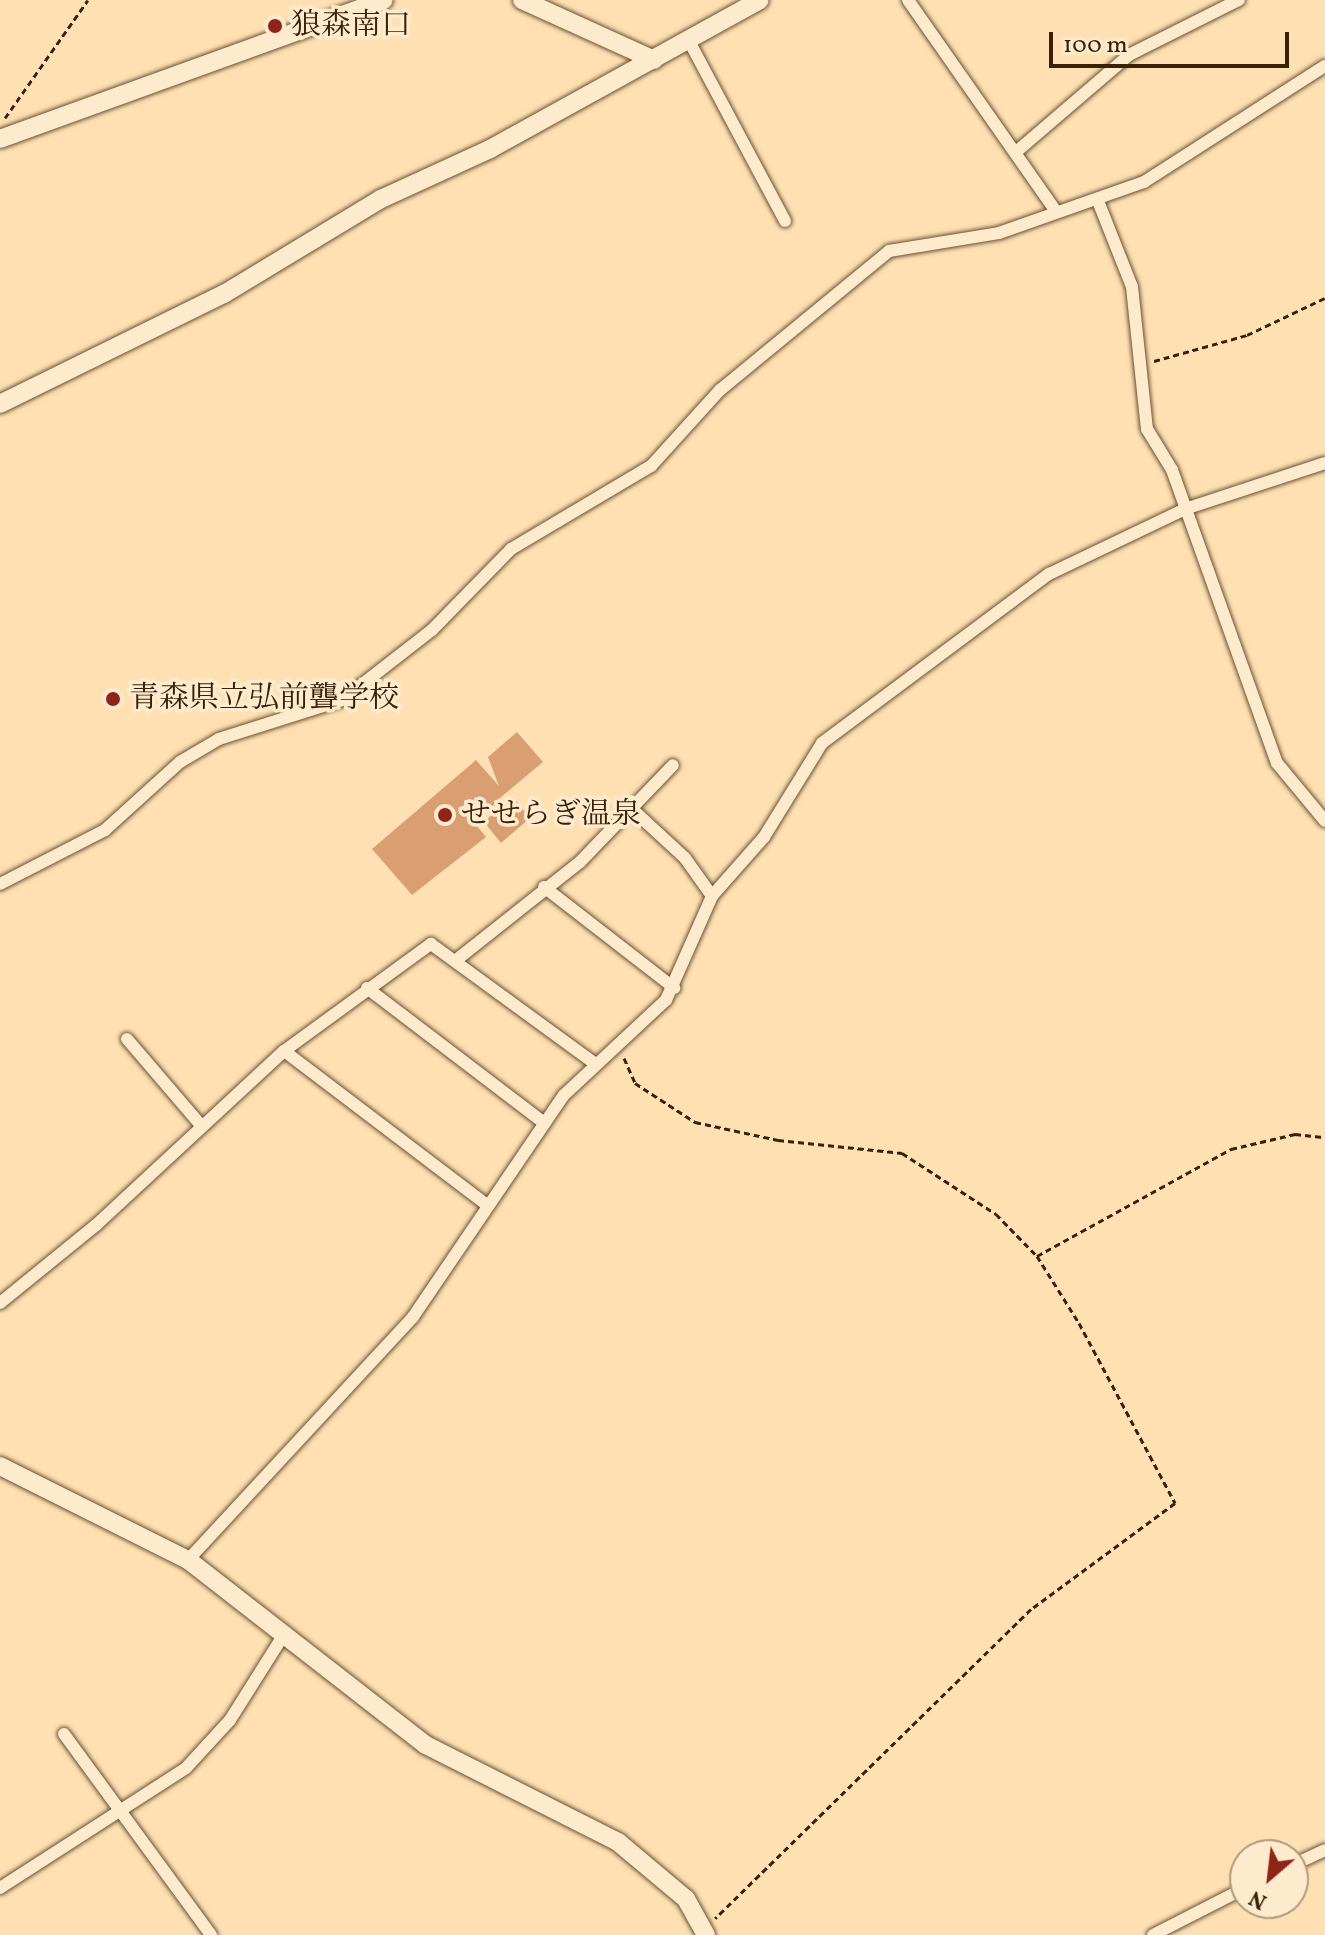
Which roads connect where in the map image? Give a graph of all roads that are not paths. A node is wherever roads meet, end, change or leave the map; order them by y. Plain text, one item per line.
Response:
1 (384, 0) edge
2 (522, 0) edge
3 (760, 0) edge
4 (908, 0) edge
5 (1239, 0) edge
6 (689, 41) junction
7 (654, 60) junction
8 (1325, 66) edge
9 (0, 139) edge
10 (1016, 152) junction
11 (1098, 201) junction
12 (1055, 210) junction
13 (785, 221) dead end
14 (0, 404) edge
15 (1325, 463) edge
16 (1185, 509) junction
17 (673, 765) dead end
18 (633, 810) junction
19 (1325, 821) edge
20 (0, 884) edge
21 (544, 887) junction
22 (712, 896) junction
23 (455, 961) junction
24 (367, 988) junction
25 (674, 988) junction
26 (127, 1039) dead end
27 (284, 1051) junction
28 (593, 1062) junction
29 (199, 1123) junction
30 (544, 1123) junction
31 (487, 1205) junction
32 (0, 1303) edge
33 (0, 1466) edge
34 (188, 1560) junction
35 (281, 1639) junction
36 (64, 1734) dead end
37 (118, 1816) junction
38 (0, 1888) edge
39 (1229, 1896) edge
40 (708, 1932) edge
41 (211, 1935) edge
42 (1153, 1935) edge

1 - 9 street
2 - 7 street
3 - 6 street
4 - 10 street
5 - 10 street
6 - 7 street
6 - 13 street
7 - 14 street
8 - 11 street
10 - 12 street
11 - 12 street
11 - 16 street
12 - 20 street
15 - 16 street
16 - 19 street
16 - 22 street
17 - 18 street
18 - 21 street
18 - 22 street
21 - 23 street
21 - 25 street
22 - 25 street
23 - 24 street
23 - 28 street
24 - 27 street
24 - 30 street
25 - 28 street
26 - 29 street
27 - 29 street
27 - 31 street
28 - 30 street
29 - 32 street
30 - 31 street
31 - 34 street
33 - 34 street
34 - 35 street
35 - 37 street
35 - 40 street
36 - 37 street
37 - 38 street
37 - 41 street
39 - 42 street

